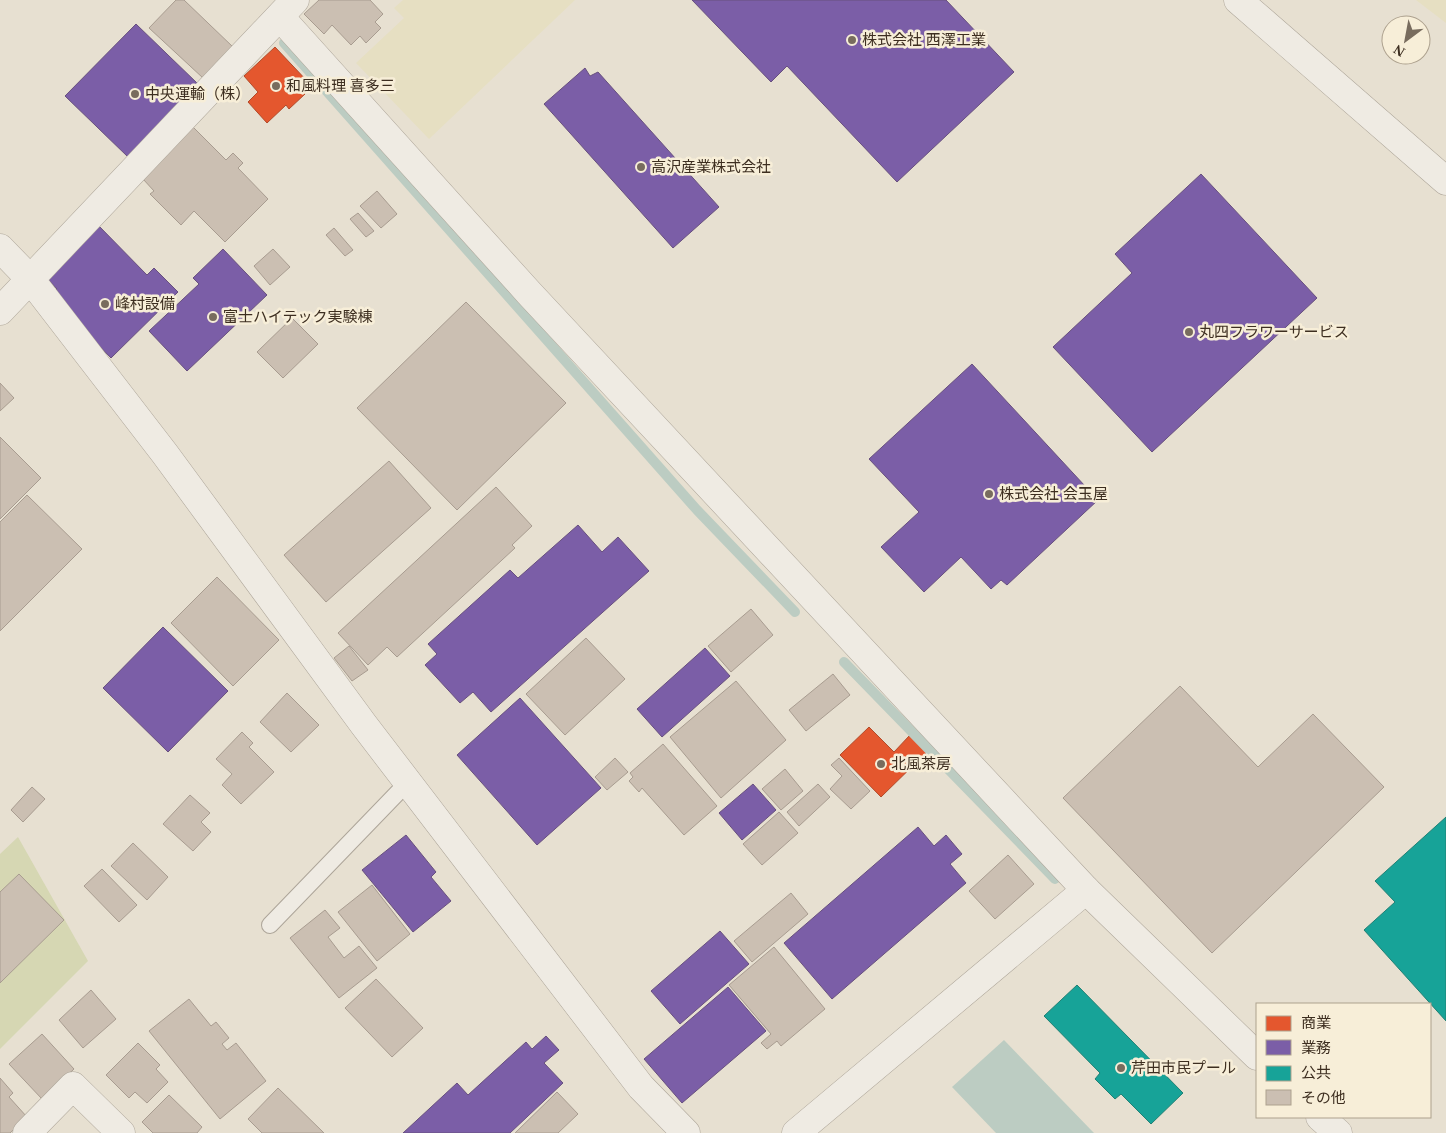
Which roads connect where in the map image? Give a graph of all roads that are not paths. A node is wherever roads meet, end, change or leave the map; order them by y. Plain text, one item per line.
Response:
1 (1238, 0) edge
2 (288, 9) edge
3 (1446, 181) edge
4 (0, 248) edge
5 (31, 280) junction
6 (0, 310) edge
7 (408, 782) junction
8 (1086, 890) junction
9 (270, 925) dead end
10 (1256, 1055) edge
11 (1321, 1118) edge
12 (26, 1133) edge
13 (121, 1133) edge
14 (686, 1133) edge
15 (796, 1133) edge
16 (1338, 1133) edge

1 - 3 street
2 - 5 street
2 - 8 street
4 - 5 street
5 - 6 street
5 - 7 street
7 - 9 lane
7 - 14 street
8 - 10 street
8 - 15 street
11 - 16 street
12 - 13 street

